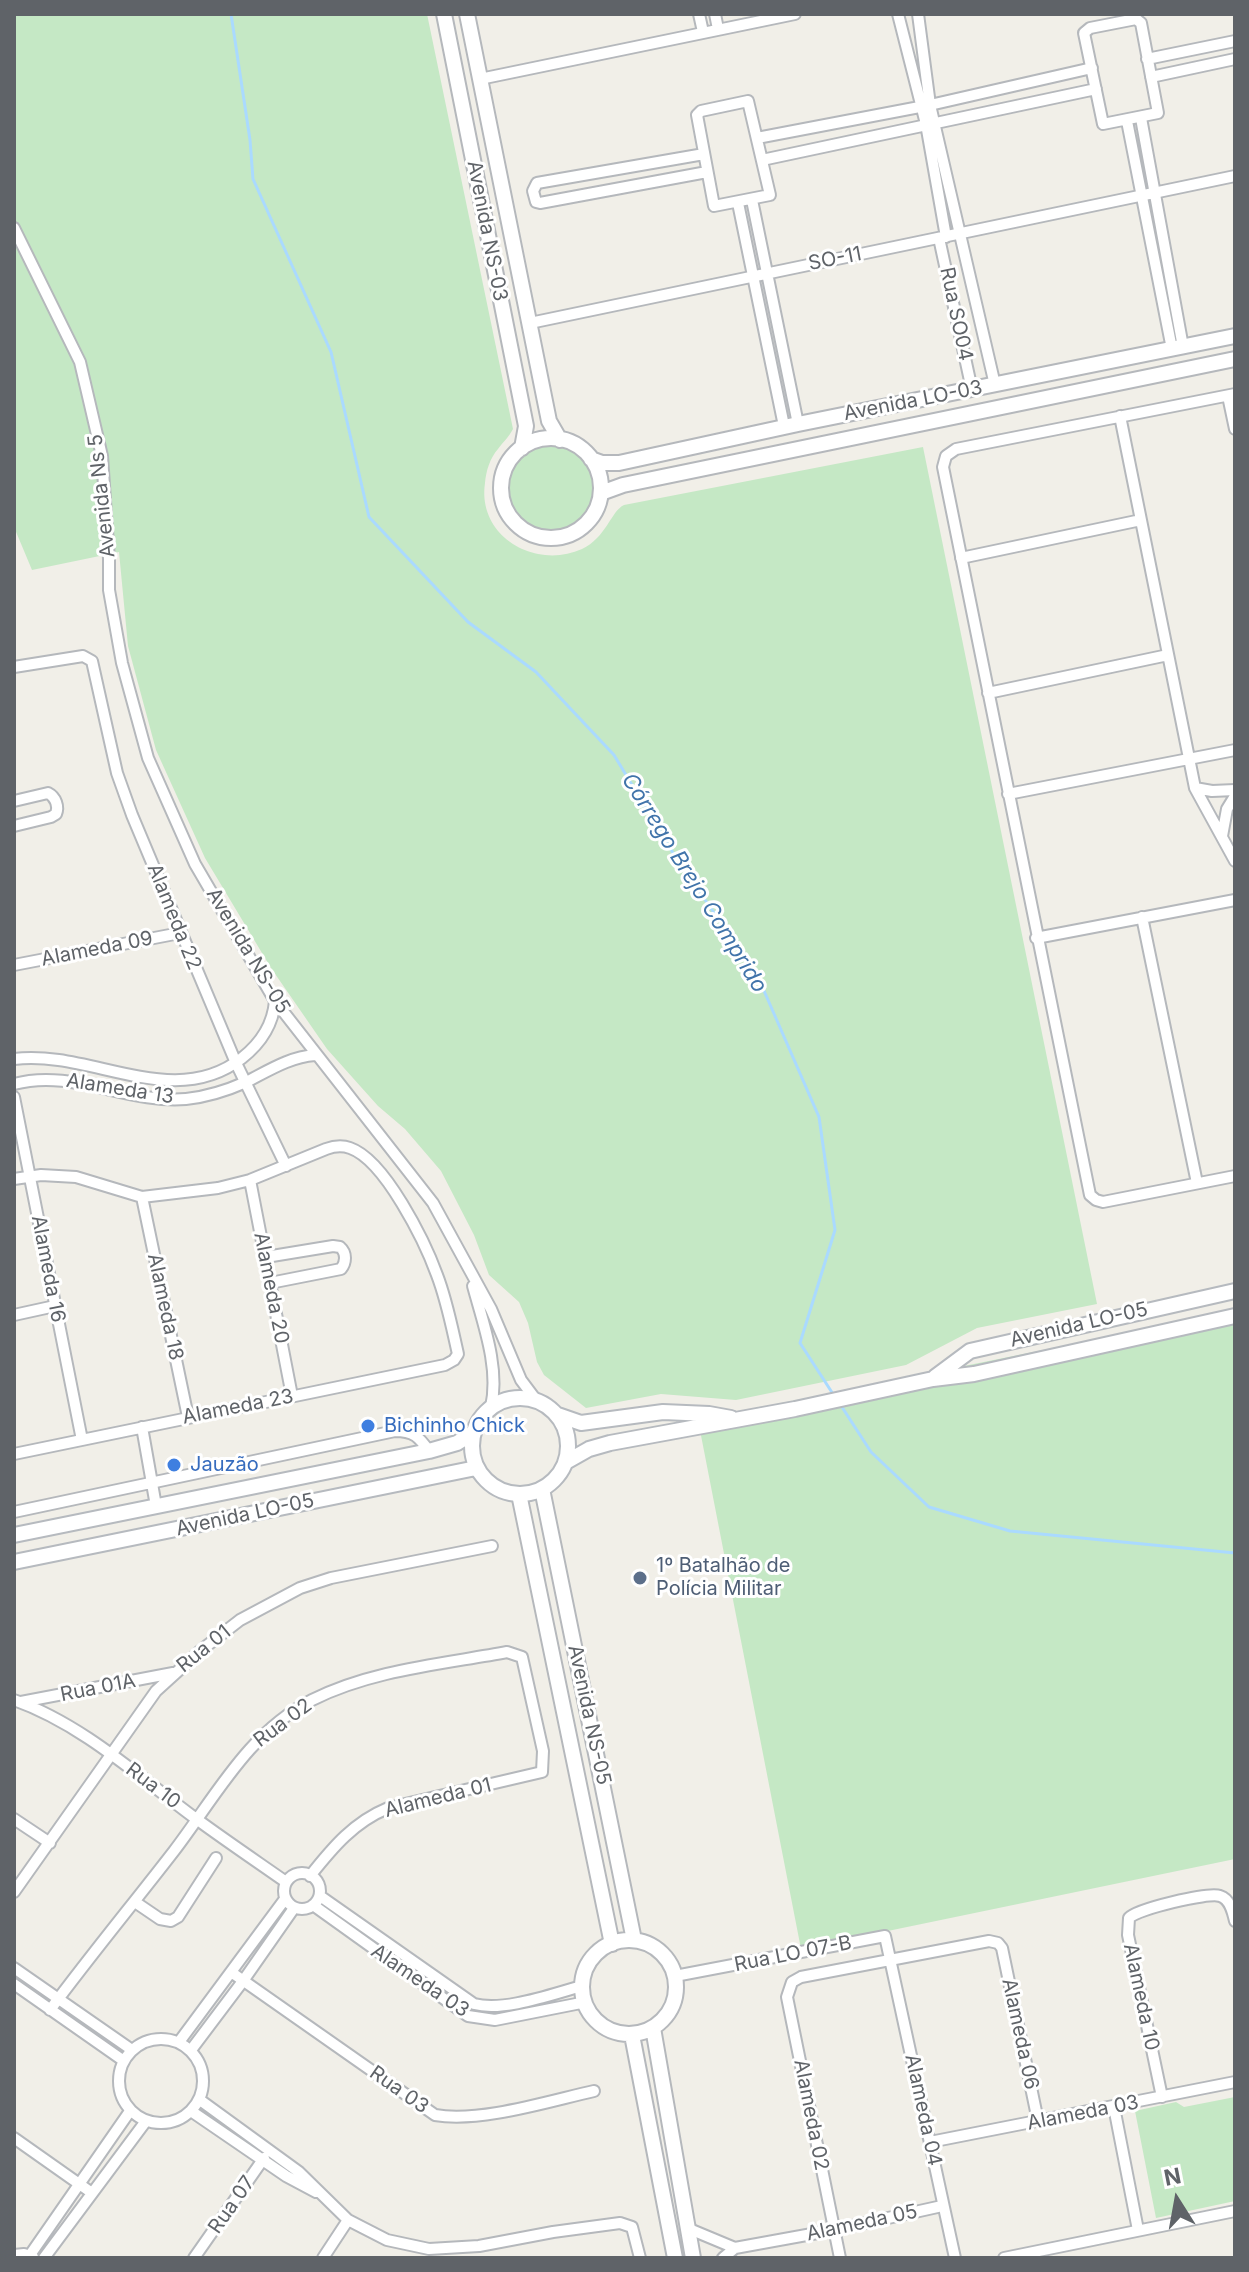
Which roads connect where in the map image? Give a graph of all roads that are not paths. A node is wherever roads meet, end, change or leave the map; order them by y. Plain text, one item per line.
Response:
1 (444, 14) edge
2 (467, 14) edge
3 (699, 14) edge
4 (715, 14) edge
5 (795, 14) edge
6 (898, 14) edge
7 (918, 14) edge
8 (1110, 19) edge
9 (718, 29) junction
10 (703, 32) junction
11 (1235, 41) edge
12 (1147, 59) junction
13 (1235, 59) edge
14 (1092, 68) junction
15 (1151, 77) junction
16 (480, 79) junction
17 (1096, 89) junction
18 (926, 106) junction
19 (1141, 118) junction
20 (1127, 121) junction
21 (930, 123) junction
22 (757, 138) junction
23 (704, 154) junction
24 (762, 160) junction
25 (707, 172) junction
26 (1235, 176) edge
27 (1153, 193) junction
28 (1141, 195) junction
29 (752, 200) junction
30 (738, 203) junction
31 (14, 228) edge
32 (959, 235) junction
33 (943, 238) junction
34 (767, 272) junction
35 (752, 275) junction
36 (530, 323) junction
37 (1235, 336) edge
38 (1178, 348) junction
39 (1235, 359) edge
40 (995, 385) junction
41 (972, 390) junction
42 (1232, 395) edge
43 (1120, 416) junction
44 (791, 425) junction
45 (1235, 429) edge
46 (560, 440) junction
47 (522, 448) junction
48 (591, 459) junction
49 (601, 493) junction
50 (1141, 520) junction
51 (961, 558) junction
52 (109, 590) joint
53 (1168, 655) junction
54 (14, 667) edge
55 (988, 693) junction
56 (1235, 750) edge
57 (1190, 760) junction
58 (1195, 788) junction
59 (1235, 793) edge
60 (1008, 794) junction
61 (14, 801) edge
62 (14, 826) edge
63 (1228, 844) edge
64 (1235, 861) edge
65 (1235, 900) edge
66 (1142, 917) junction
67 (180, 933) junction
68 (1036, 938) junction
69 (14, 965) edge
70 (275, 1001) junction
71 (315, 1055) junction
72 (14, 1059) edge
73 (236, 1063) junction
74 (245, 1083) junction
75 (14, 1084) edge
76 (14, 1097) edge
77 (286, 1166) junction
78 (30, 1176) junction
79 (1235, 1176) edge
80 (14, 1179) edge
81 (250, 1180) junction
82 (1197, 1183) junction
83 (142, 1197) junction
84 (266, 1257) junction
85 (469, 1272) junction
86 (270, 1283) junction
87 (1235, 1291) edge
88 (55, 1306) junction
89 (14, 1315) edge
90 (1235, 1316) edge
91 (933, 1379) junction
92 (292, 1396) junction
93 (536, 1400) junction
94 (491, 1407) junction
95 (558, 1415) junction
96 (188, 1417) junction
97 (733, 1419) junction
98 (142, 1427) junction
99 (473, 1433) junction
100 (82, 1440) junction
101 (429, 1451) junction
102 (14, 1454) edge
103 (566, 1462) junction
104 (476, 1468) junction
105 (152, 1482) junction
106 (542, 1489) junction
107 (519, 1494) junction
108 (156, 1506) junction
109 (14, 1512) edge
110 (14, 1535) edge
111 (492, 1546) dead end
112 (14, 1562) edge
113 (174, 1673) junction
114 (18, 1701) edge
115 (112, 1755) junction
116 (542, 1772) joint
117 (14, 1819) edge
118 (197, 1820) junction
119 (50, 1843) junction
120 (216, 1858) dead end
121 (310, 1876) junction
122 (286, 1882) junction
123 (14, 1892) edge
124 (320, 1896) junction
125 (285, 1899) junction
126 (135, 1902) junction
127 (313, 1905) junction
128 (294, 1908) junction
129 (1234, 1917) edge
130 (634, 1940) junction
131 (612, 1944) junction
132 (891, 1962) junction
133 (14, 1968) edge
134 (231, 1972) junction
135 (675, 1976) junction
136 (243, 1981) junction
137 (14, 1984) edge
138 (582, 1986) junction
139 (58, 1999) junction
140 (586, 2002) junction
141 (50, 2010) junction
142 (653, 2028) junction
143 (632, 2035) junction
144 (179, 2042) junction
145 (132, 2050) junction
146 (191, 2050) junction
147 (124, 2061) junction
148 (1235, 2082) edge
149 (594, 2091) dead end
150 (1162, 2097) junction
151 (200, 2100) junction
152 (1114, 2107) junction
153 (130, 2111) junction
154 (191, 2111) junction
155 (146, 2121) junction
156 (1038, 2121) junction
157 (14, 2138) edge
158 (930, 2142) junction
159 (266, 2156) junction
160 (78, 2184) junction
161 (92, 2193) junction
162 (942, 2206) junction
163 (1235, 2211) edge
164 (348, 2220) junction
165 (687, 2228) junction
166 (834, 2230) junction
167 (1138, 2230) junction
168 (735, 2248) junction
169 (14, 2255) edge
170 (32, 2257) edge
171 (44, 2258) edge
172 (194, 2258) edge
173 (323, 2258) edge
174 (640, 2258) edge
175 (675, 2258) edge
176 (693, 2258) edge
177 (723, 2258) edge
178 (840, 2258) edge
179 (955, 2258) edge
180 (1004, 2258) edge

1 - 47 street, Avenida NS-03
2 - 16 street, Avenida NS-03
3 - 10 street
4 - 9 street
5 - 9 street
6 - 18 street
7 - 18 street
8 - 12 street
8 - 14 street
9 - 10 street
10 - 16 street
11 - 12 street
12 - 15 street
13 - 15 street
14 - 17 street
14 - 18 street
15 - 19 street
16 - 36 street, Avenida NS-03
17 - 20 street
17 - 21 street
18 - 21 street
18 - 22 street
19 - 20 street
19 - 27 street
20 - 28 street
21 - 24 street
21 - 32 street
21 - 33 street, Rua SO04
22 - 23 street
22 - 24 street
23 - 25 street
23 - 25 street
24 - 29 street
25 - 30 street
26 - 27 street, SO-11
27 - 28 street, SO-11
27 - 38 street
28 - 32 street, SO-11
28 - 38 street
29 - 30 street
29 - 34 street
30 - 35 street
31 - 52 street, Avenida Ns 5
32 - 33 street, SO-11
32 - 40 street
33 - 34 street, SO-11
33 - 41 street, Rua SO04
34 - 35 street, SO-11
34 - 44 street
35 - 36 street, SO-11
35 - 44 street
36 - 46 street, Avenida NS-03
37 - 38 street, Avenida LO-03
38 - 40 street, Avenida LO-03
39 - 49 street, Avenida LO-03
40 - 41 street, Avenida LO-03
41 - 44 street, Avenida LO-03
42 - 43 street
42 - 45 street
43 - 50 street
43 - 51 street
44 - 48 street, Avenida LO-03
46 - 47 street
46 - 48 street
47 - 49 street, Avenida NS-03
48 - 49 street
50 - 51 street
50 - 53 street
51 - 55 street
52 - 70 street, Avenida NS-05
53 - 55 street
53 - 57 street
54 - 67 street, Alameda 22
55 - 60 street
56 - 57 street
57 - 58 street
57 - 60 street
58 - 59 street
58 - 63 street
59 - 63 street
60 - 68 street
61 - 62 street
63 - 64 street
65 - 66 street
66 - 68 street
66 - 82 street
67 - 69 street, Alameda 09
67 - 73 street, Alameda 22
68 - 82 street
70 - 71 street, Avenida NS-05
70 - 73 street, Alameda 13
71 - 74 street, Alameda 13
71 - 85 street, Avenida NS-05
72 - 73 street, Alameda 13
73 - 74 street, Alameda 22
74 - 75 street, Alameda 13
74 - 77 street, Alameda 22
76 - 78 street, Alameda 16
77 - 81 street
77 - 92 street, Alameda 23
78 - 80 street
78 - 83 street
78 - 88 street, Alameda 16
79 - 82 street
81 - 83 street
81 - 84 street, Alameda 20
83 - 96 street, Alameda 18
84 - 86 street, Alameda 20
84 - 86 street
85 - 93 street, Avenida NS-05
85 - 94 street, Avenida NS-05
86 - 92 street, Alameda 20
87 - 91 street, Avenida LO-05
88 - 89 street
88 - 100 street, Alameda 16
90 - 91 street, Avenida LO-05
91 - 97 street, Avenida LO-05
92 - 96 street, Alameda 23
93 - 94 street
93 - 95 street
94 - 99 street
95 - 97 street, Avenida LO-05
95 - 103 street
96 - 98 street, Alameda 23
97 - 103 street, Avenida LO-05
98 - 100 street, Alameda 23
98 - 105 street
99 - 101 street, Avenida LO-05
99 - 104 street
100 - 102 street, Alameda 23
101 - 105 street
101 - 108 street, Avenida LO-05
103 - 106 street
104 - 107 street
104 - 112 street, Avenida LO-05
105 - 108 street
105 - 109 street
106 - 107 street
106 - 130 street, Avenida NS-05
107 - 131 street, Avenida NS-05
108 - 110 street, Avenida LO-05
111 - 113 street, Rua 01
113 - 114 street, Rua 01A
113 - 115 street, Rua 01
114 - 115 street, Rua 10
115 - 118 street, Rua 10
115 - 119 street, Rua 01
116 - 118 street, Rua 02
116 - 121 street, Alameda 01
117 - 119 street
118 - 122 street, Rua 10
118 - 126 street, Rua 02
119 - 123 street, Rua 01
120 - 126 street
121 - 122 street
121 - 124 street
122 - 125 street
124 - 127 street
124 - 138 street, Alameda 03
125 - 128 street
125 - 134 street
126 - 139 street, Rua 02
127 - 128 street
127 - 140 street, Alameda 03
128 - 136 street
129 - 150 street, Alameda 10
130 - 131 street
130 - 135 street
131 - 138 street
132 - 135 street, Rua LO 07-B
132 - 156 street, Alameda 06
132 - 158 street, Alameda 04
132 - 166 street, Alameda 02
133 - 139 street
134 - 136 street, Rua 03
134 - 144 street
135 - 142 street
136 - 146 street
136 - 149 street, Rua 03
137 - 141 street
138 - 140 street
139 - 141 street, Rua 02
139 - 145 street
140 - 143 street
141 - 147 street
142 - 143 street
142 - 165 street
143 - 175 street
144 - 145 street
144 - 146 street
145 - 147 street
146 - 151 street
147 - 153 street
148 - 150 street, Alameda 03
150 - 152 street, Alameda 03
151 - 154 street
151 - 159 street
152 - 156 street, Alameda 03
152 - 167 street
153 - 155 street
153 - 160 street
154 - 155 street
154 - 159 street
155 - 161 street
156 - 158 street, Alameda 03
157 - 160 street
158 - 162 street, Alameda 04
159 - 164 street
159 - 172 street, Rua 07
160 - 161 street
160 - 170 street
161 - 171 street
162 - 166 street, Alameda 05
162 - 179 street, Alameda 04
163 - 167 street
164 - 173 street
164 - 174 street
165 - 168 street
165 - 176 street
166 - 168 street, Alameda 05
166 - 178 street, Alameda 02
167 - 180 street
168 - 177 street, Alameda 05
169 - 170 street

